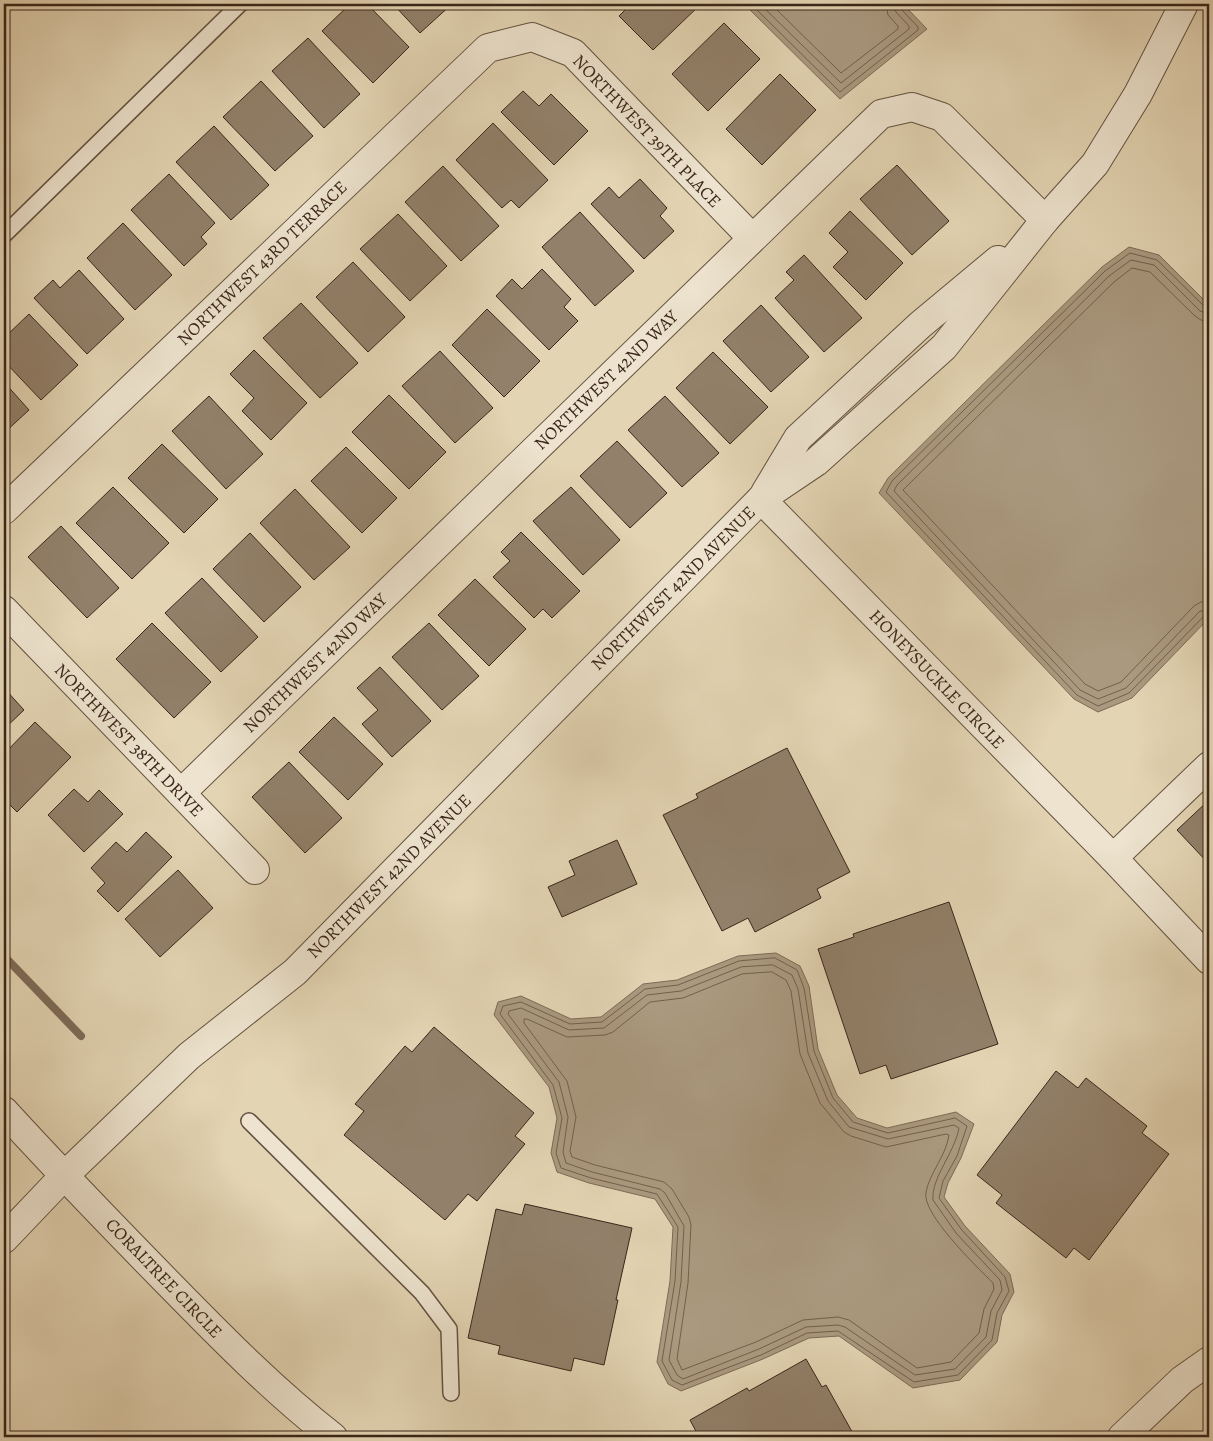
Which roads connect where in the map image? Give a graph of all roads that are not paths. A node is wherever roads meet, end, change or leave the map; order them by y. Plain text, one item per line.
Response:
1 (240, 4) edge
2 (1184, 4) edge
3 (532, 37) joint
4 (1045, 220) junction
5 (4, 235) edge
6 (752, 238) junction
7 (893, 350) junction
8 (915, 373) junction
9 (761, 499) junction
10 (4, 510) edge
11 (4, 610) edge
12 (1209, 766) edge
13 (181, 794) junction
14 (1112, 858) junction
15 (255, 870) dead end
16 (1207, 952) edge
17 (4, 1111) edge
18 (248, 1121) dead end
19 (64, 1176) junction
20 (4, 1239) edge
21 (1209, 1361) edge
22 (451, 1393) dead end
23 (333, 1437) edge
24 (1122, 1437) edge

1 - 5 lane
2 - 4 street, NORTHWEST 42ND AVENUE
3 - 6 street, NORTHWEST 39TH PLACE
3 - 10 street, NORTHWEST 43RD TERRACE
4 - 6 street, NORTHWEST 42ND WAY
4 - 7 street, NORTHWEST 42ND AVENUE
4 - 8 street, NORTHWEST 42ND AVENUE
6 - 13 street, NORTHWEST 42ND WAY
7 - 8 lane
7 - 9 street, NORTHWEST 42ND AVENUE
8 - 9 street, NORTHWEST 42ND AVENUE
9 - 14 street, HONEYSUCKLE CIRCLE
9 - 19 street, NORTHWEST 42ND AVENUE
11 - 13 street, NORTHWEST 38TH DRIVE
12 - 14 street
13 - 15 street, NORTHWEST 38TH DRIVE
14 - 16 street, HONEYSUCKLE CIRCLE
17 - 19 street, CORALTREE CIRCLE
18 - 22 lane
19 - 20 street, NORTHWEST 42ND AVENUE
19 - 23 street, CORALTREE CIRCLE
21 - 24 street

